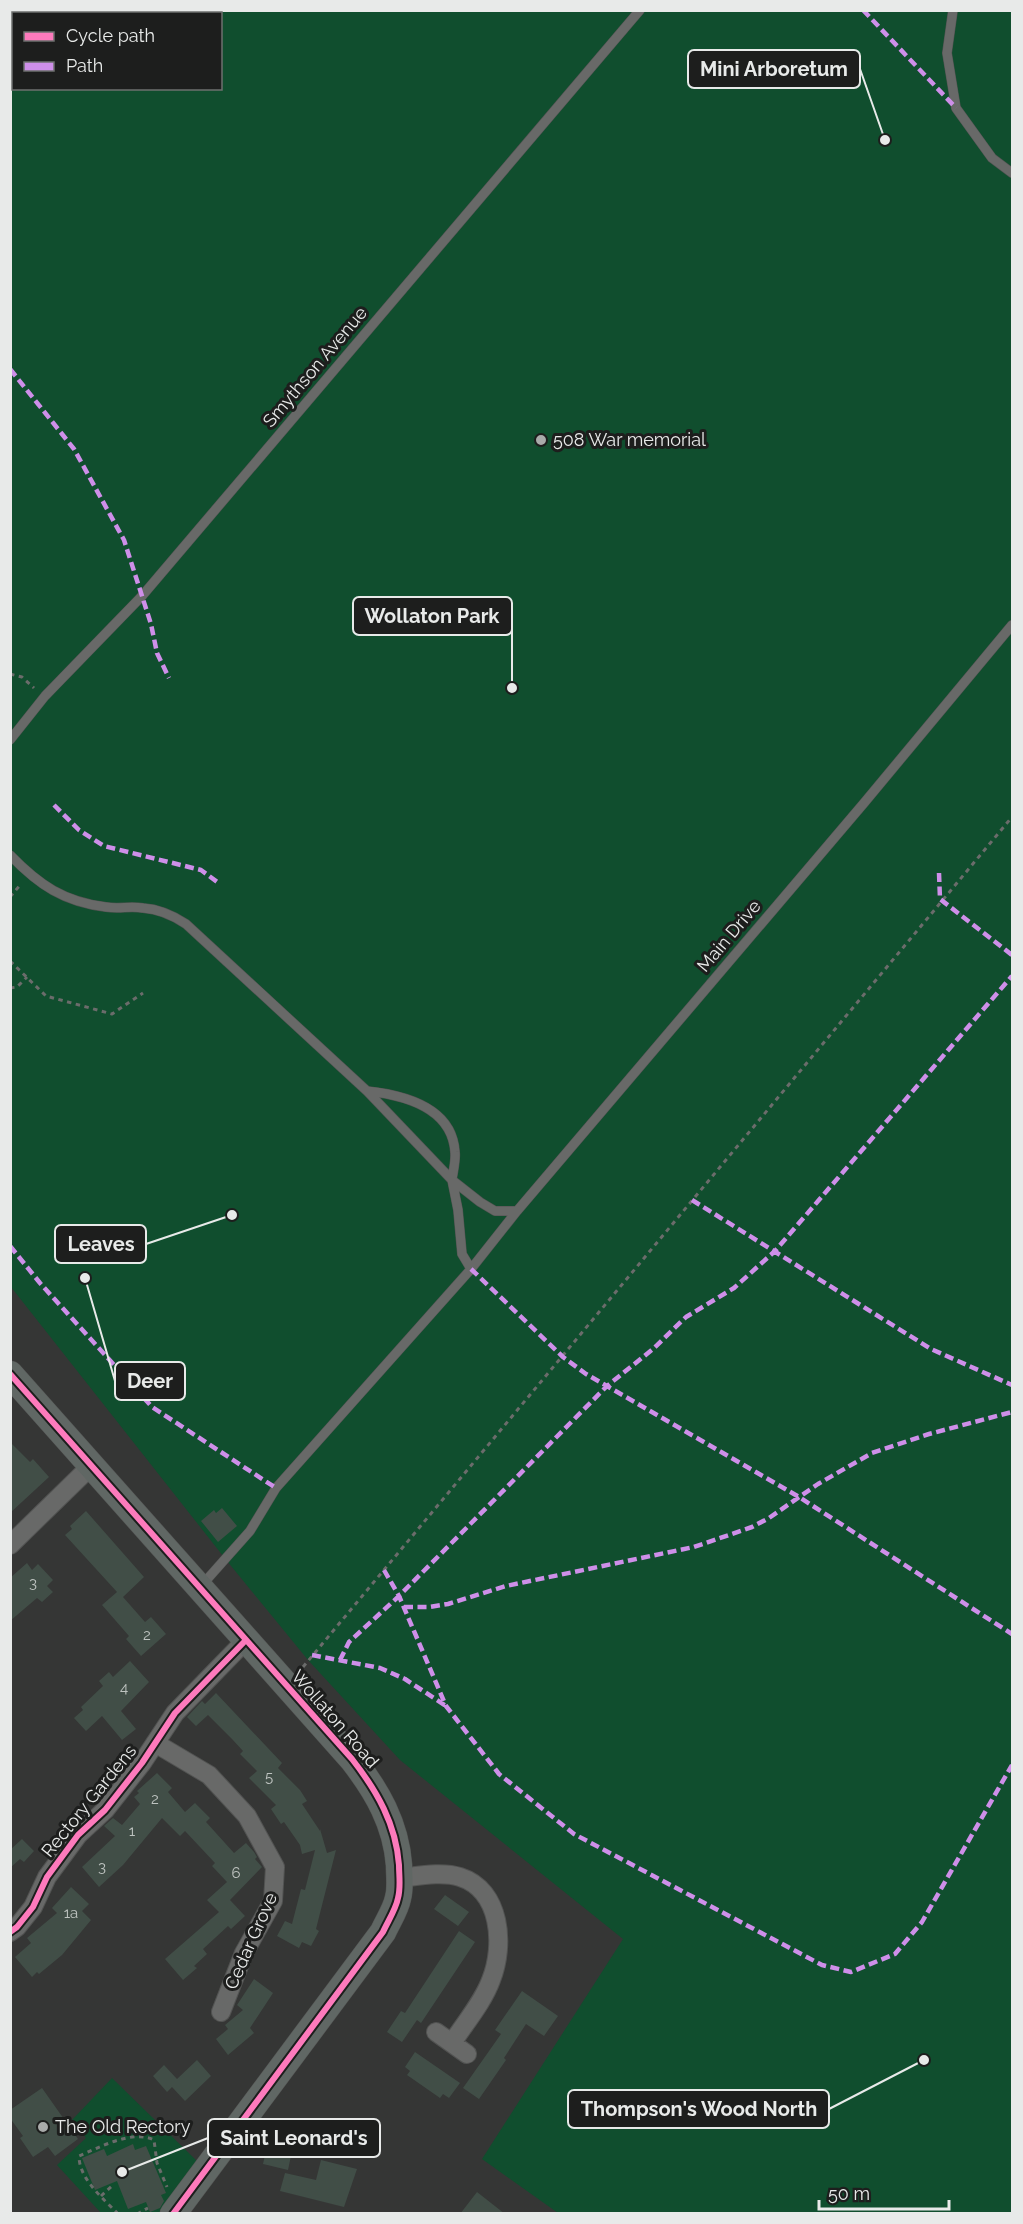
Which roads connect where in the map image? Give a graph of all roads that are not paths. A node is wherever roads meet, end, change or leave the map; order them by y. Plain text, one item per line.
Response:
1 (640, 10) edge
2 (953, 10) edge
3 (1012, 174) edge
4 (1012, 625) edge
5 (10, 740) edge
6 (10, 855) edge
7 (367, 1091) junction
8 (452, 1180) junction
9 (517, 1211) junction
10 (471, 1269) junction
11 (10, 1374) edge
12 (91, 1466) junction
13 (10, 1545) edge
14 (199, 1588) junction
15 (246, 1640) junction
16 (155, 1743) junction
17 (400, 1878) junction
18 (17, 1914) edge
19 (10, 1932) edge
20 (220, 2012) dead end
21 (436, 2032) dead end
22 (452, 2043) junction
23 (467, 2054) dead end
24 (169, 2202) edge

1 - 5 lane, Smythson Avenue
2 - 3 lane
4 - 9 lane, Main Drive
6 - 7 lane
7 - 8 lane
7 - 8 lane
8 - 9 lane
8 - 10 lane
9 - 10 lane, Main Drive
10 - 14 lane, Main Drive
11 - 12 street, Wollaton Road
12 - 13 street
12 - 14 street, Wollaton Road
14 - 15 street, Wollaton Road
15 - 16 street, Rectory Gardens
15 - 17 street, Wollaton Road
16 - 18 street, Rectory Gardens
16 - 20 street, Cedar Grove
17 - 22 street
17 - 24 street, Wollaton Road
18 - 19 street, Rectory Gardens
21 - 22 street
22 - 23 street

